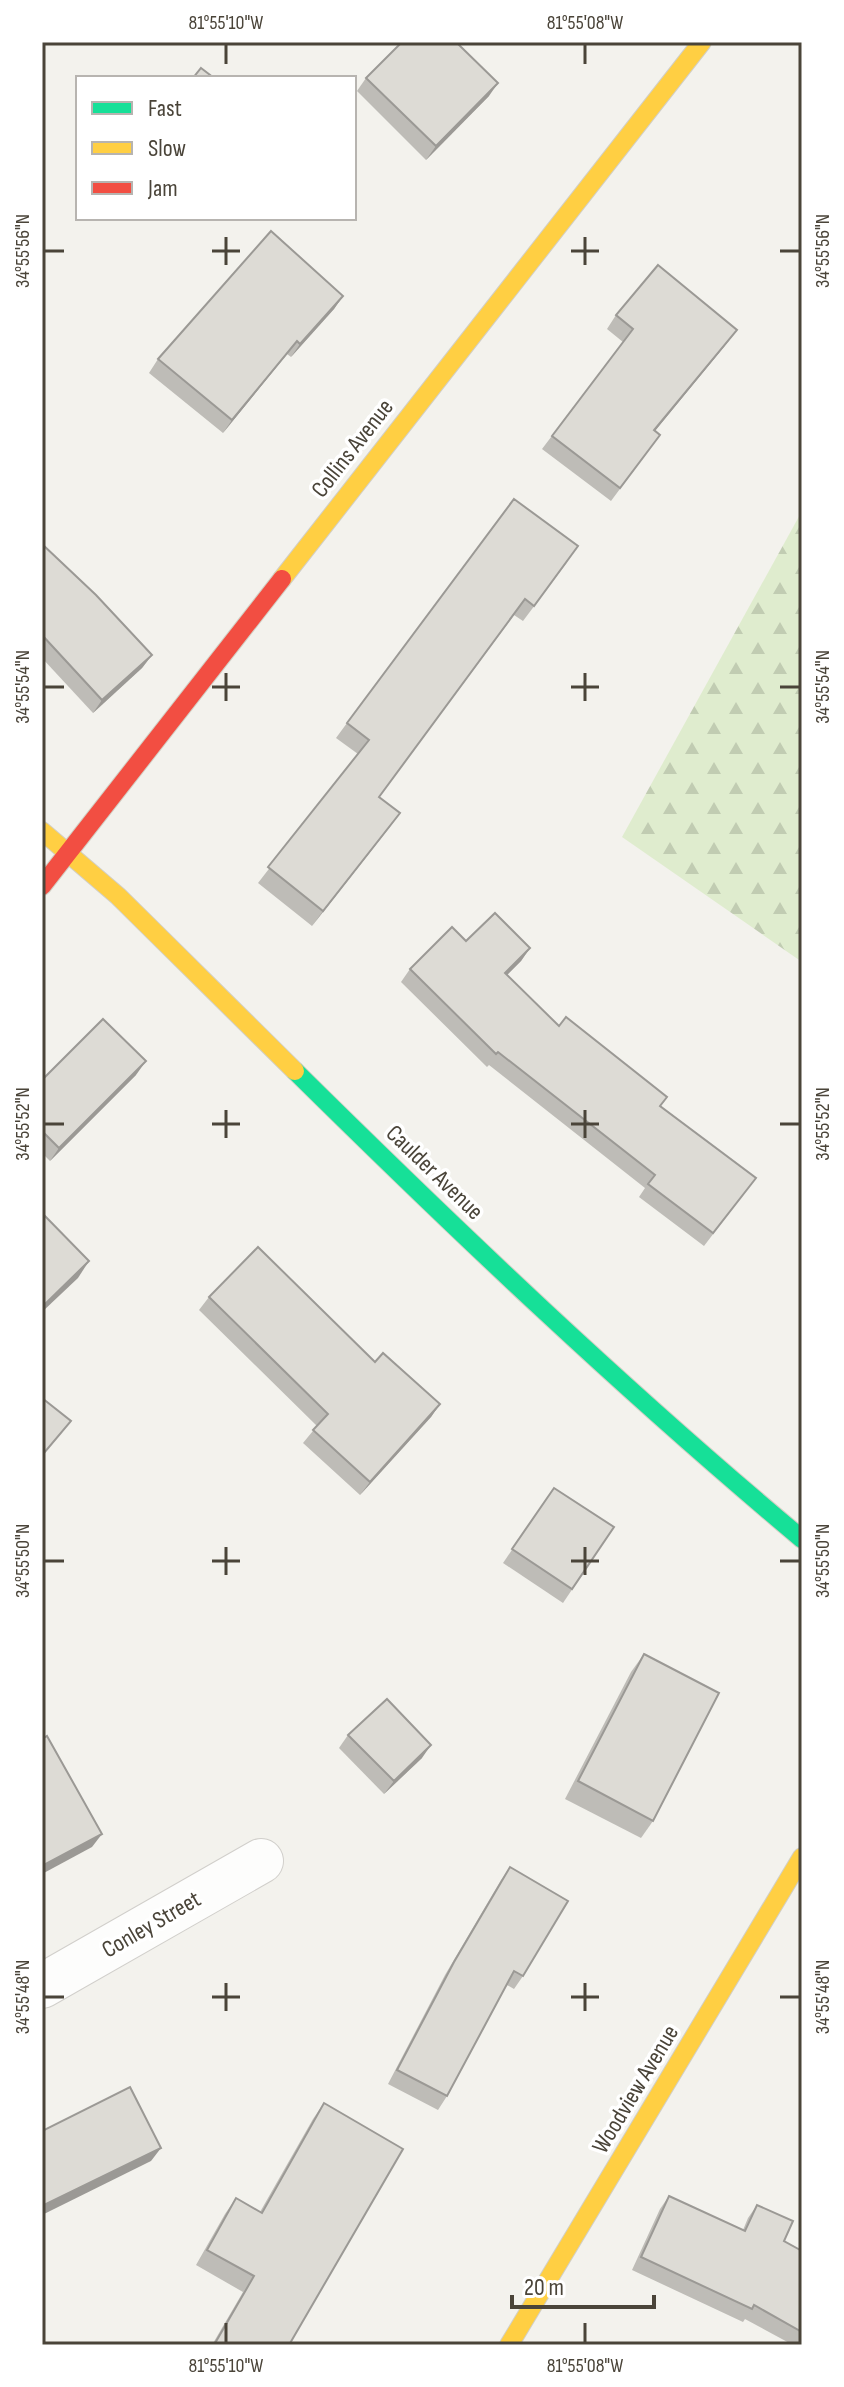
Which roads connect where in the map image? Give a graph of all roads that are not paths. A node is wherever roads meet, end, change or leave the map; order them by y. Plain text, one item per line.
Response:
1 (702, 42) edge
2 (42, 831) edge
3 (68, 853) junction
4 (42, 886) edge
5 (802, 1539) edge
6 (802, 1857) edge
7 (261, 1861) dead end
8 (42, 1986) edge
9 (517, 2342) edge

1 - 3 street, Collins Avenue
2 - 3 street, Caulder Avenue
3 - 4 street, Collins Avenue
3 - 5 street, Caulder Avenue
6 - 9 street, Woodview Avenue
7 - 8 street, Conley Street

